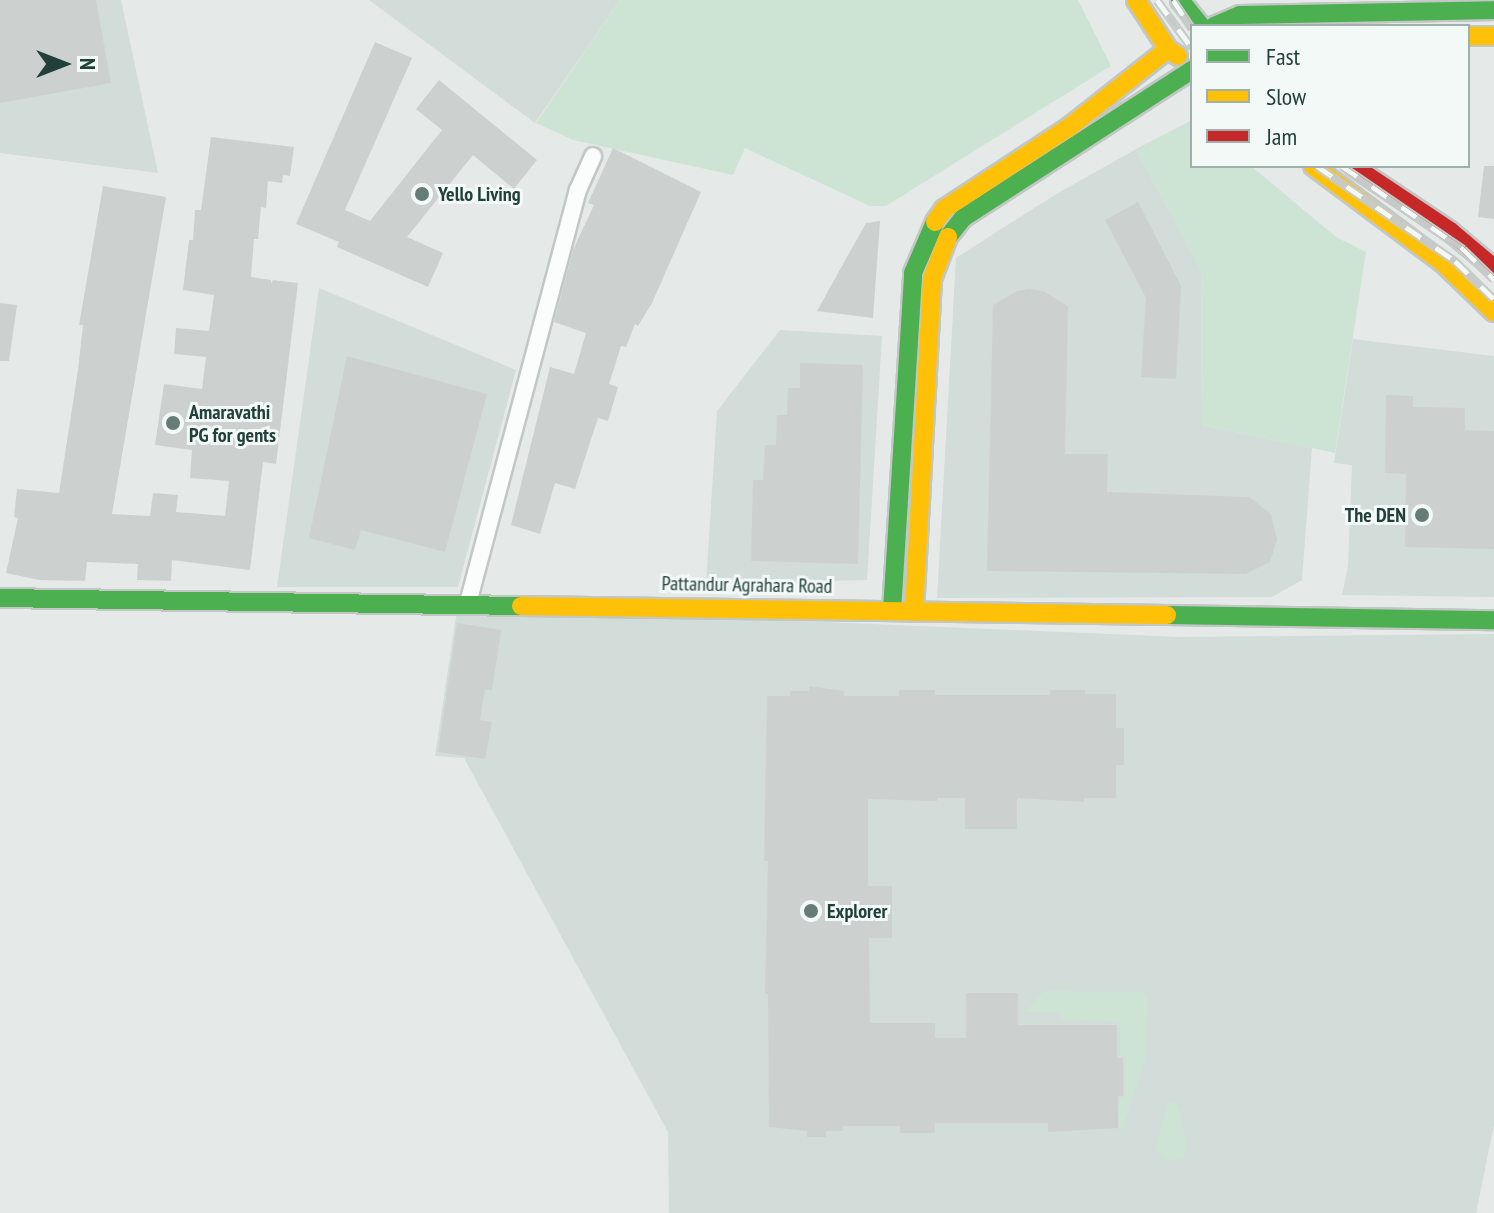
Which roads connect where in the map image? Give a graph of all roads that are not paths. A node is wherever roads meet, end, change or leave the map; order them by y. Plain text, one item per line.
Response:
1 (1136, 0) edge
2 (1180, 0) edge
3 (1494, 10) edge
4 (1199, 24) edge
5 (1219, 24) edge
6 (1470, 36) edge
7 (1494, 36) edge
8 (1168, 49) junction
9 (1190, 66) edge
10 (1190, 69) edge
11 (593, 156) dead end
12 (1316, 168) edge
13 (1356, 168) edge
14 (1494, 268) edge
15 (1494, 312) edge
16 (0, 598) edge
17 (468, 603) junction
18 (892, 611) junction
19 (914, 612) junction
20 (1494, 620) edge

1 - 8 street
2 - 4 street
3 - 5 street
6 - 7 street
8 - 9 street
8 - 18 street
10 - 19 street
11 - 17 street
12 - 15 street
13 - 14 street
16 - 17 street, Pattandur Agrahara Road
17 - 18 street, Pattandur Agrahara Road
18 - 19 street, Pattandur Agrahara Road
19 - 20 street, Pattandur Agrahara Road

